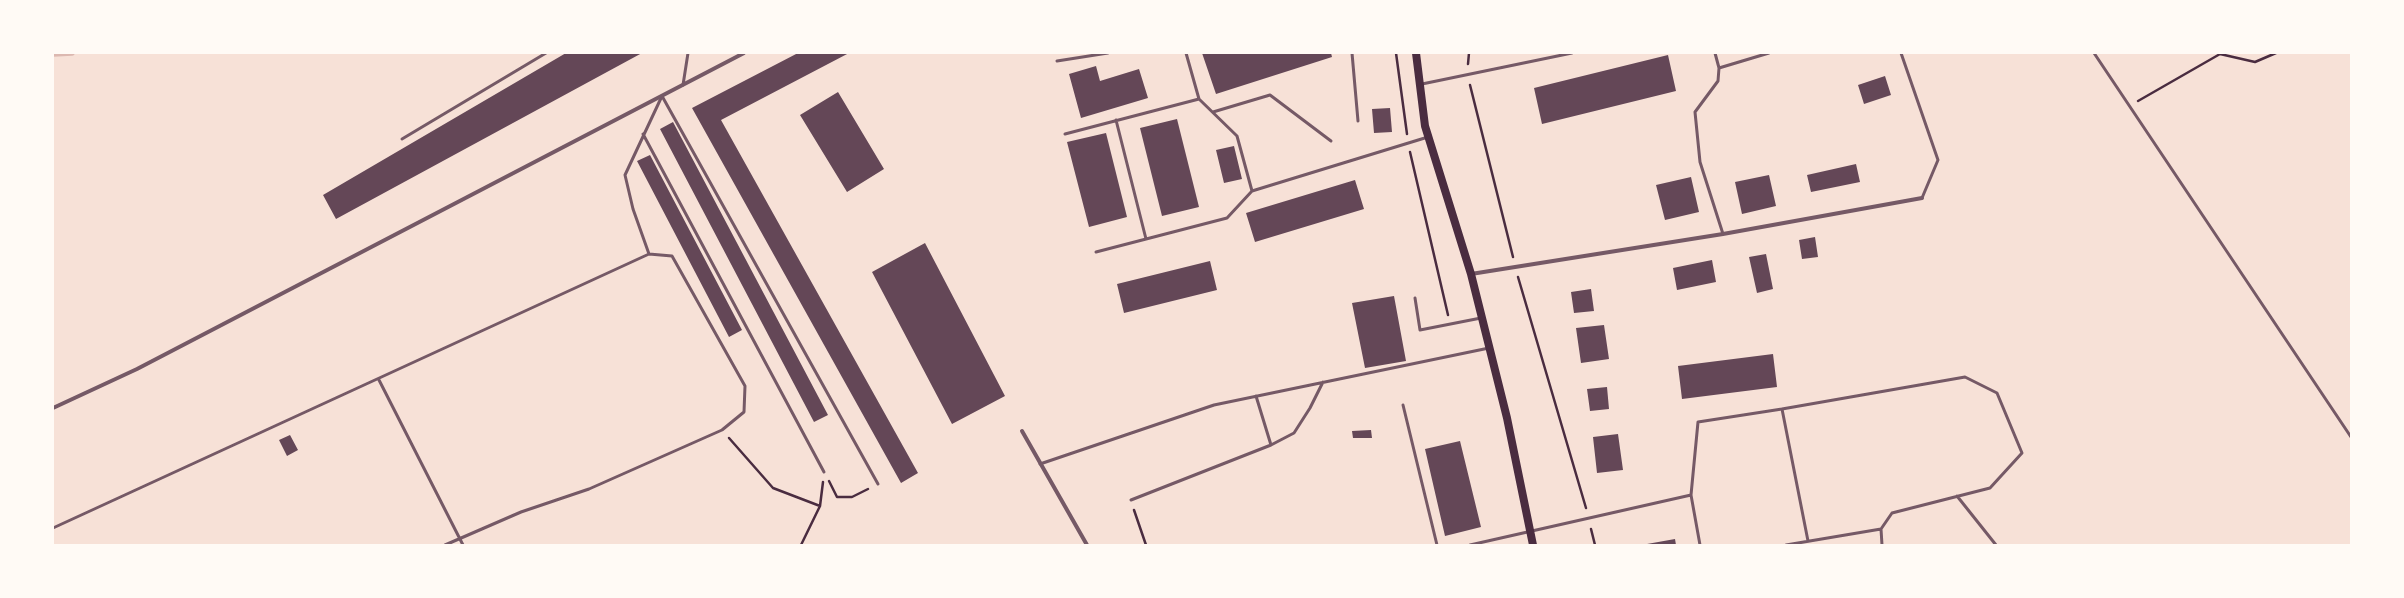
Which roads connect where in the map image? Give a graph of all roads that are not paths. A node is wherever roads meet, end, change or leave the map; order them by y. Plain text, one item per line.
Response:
1 (546, 53) edge
2 (688, 53) edge
3 (744, 53) edge
4 (1108, 53) edge
5 (1186, 53) edge
6 (1352, 53) edge
7 (1416, 53) edge
8 (1572, 53) edge
9 (1715, 53) edge
10 (1769, 53) edge
11 (1901, 53) edge
12 (2094, 53) edge
13 (1057, 61) dead end
14 (1719, 68) junction
15 (683, 85) junction
16 (1420, 85) junction
17 (662, 96) junction
18 (1199, 99) junction
19 (1213, 112) junction
20 (1116, 120) junction
21 (1358, 121) dead end
22 (643, 134) junction
23 (1065, 134) dead end
24 (1428, 137) junction
25 (402, 139) dead end
26 (1331, 141) dead end
27 (1252, 191) junction
28 (1922, 198) joint
29 (1724, 234) junction
30 (1146, 239) junction
31 (1096, 252) dead end
32 (649, 254) junction
33 (1471, 274) junction
34 (1415, 298) dead end
35 (1482, 318) junction
36 (1490, 348) junction
37 (379, 380) junction
38 (1323, 382) junction
39 (1256, 396) junction
40 (1403, 406) dead end
41 (53, 408) edge
42 (1782, 409) junction
43 (1022, 431) dead end
44 (2351, 437) edge
45 (1272, 445) junction
46 (1040, 464) junction
47 (824, 472) road end
48 (878, 484) road end
49 (1691, 495) junction
50 (1957, 496) junction
51 (1131, 500) road end
52 (53, 528) edge
53 (1880, 529) junction
54 (1532, 530) junction
55 (459, 538) junction
56 (1493, 540) junction
57 (1808, 542) junction
58 (445, 545) edge
59 (463, 545) edge
60 (1087, 545) edge
61 (1437, 545) edge
62 (1470, 545) edge
63 (1494, 545) edge
64 (1533, 545) edge
65 (1700, 545) edge
66 (1786, 545) edge
67 (1882, 545) edge
68 (1996, 545) edge

1 - 25 lane
2 - 15 lane
3 - 15 street
4 - 13 lane
5 - 18 lane
6 - 21 lane
7 - 16 main road
8 - 16 lane
9 - 14 lane
10 - 14 lane
11 - 28 lane
12 - 44 lane
14 - 29 lane
15 - 17 street
16 - 24 main road
17 - 22 lane
17 - 41 street
17 - 48 lane
18 - 19 lane
18 - 20 lane
19 - 26 lane
19 - 27 lane
20 - 23 lane
20 - 30 lane
22 - 32 lane
22 - 47 lane
24 - 27 lane
24 - 33 main road
27 - 30 lane
28 - 29 street
29 - 33 street
30 - 31 lane
32 - 37 lane
32 - 55 lane
33 - 35 main road
34 - 35 lane
35 - 36 main road
36 - 38 lane
36 - 54 main road
37 - 52 lane
37 - 55 lane
38 - 39 lane
38 - 45 lane
39 - 45 lane
39 - 46 lane
40 - 61 lane
42 - 49 lane
42 - 50 lane
42 - 57 lane
43 - 46 street
45 - 51 lane
46 - 60 street
49 - 54 lane
49 - 65 lane
50 - 53 lane
50 - 68 lane
53 - 57 lane
53 - 67 lane
54 - 56 lane
54 - 64 main road
55 - 58 lane
55 - 59 lane
56 - 62 lane
56 - 63 lane
57 - 66 lane

